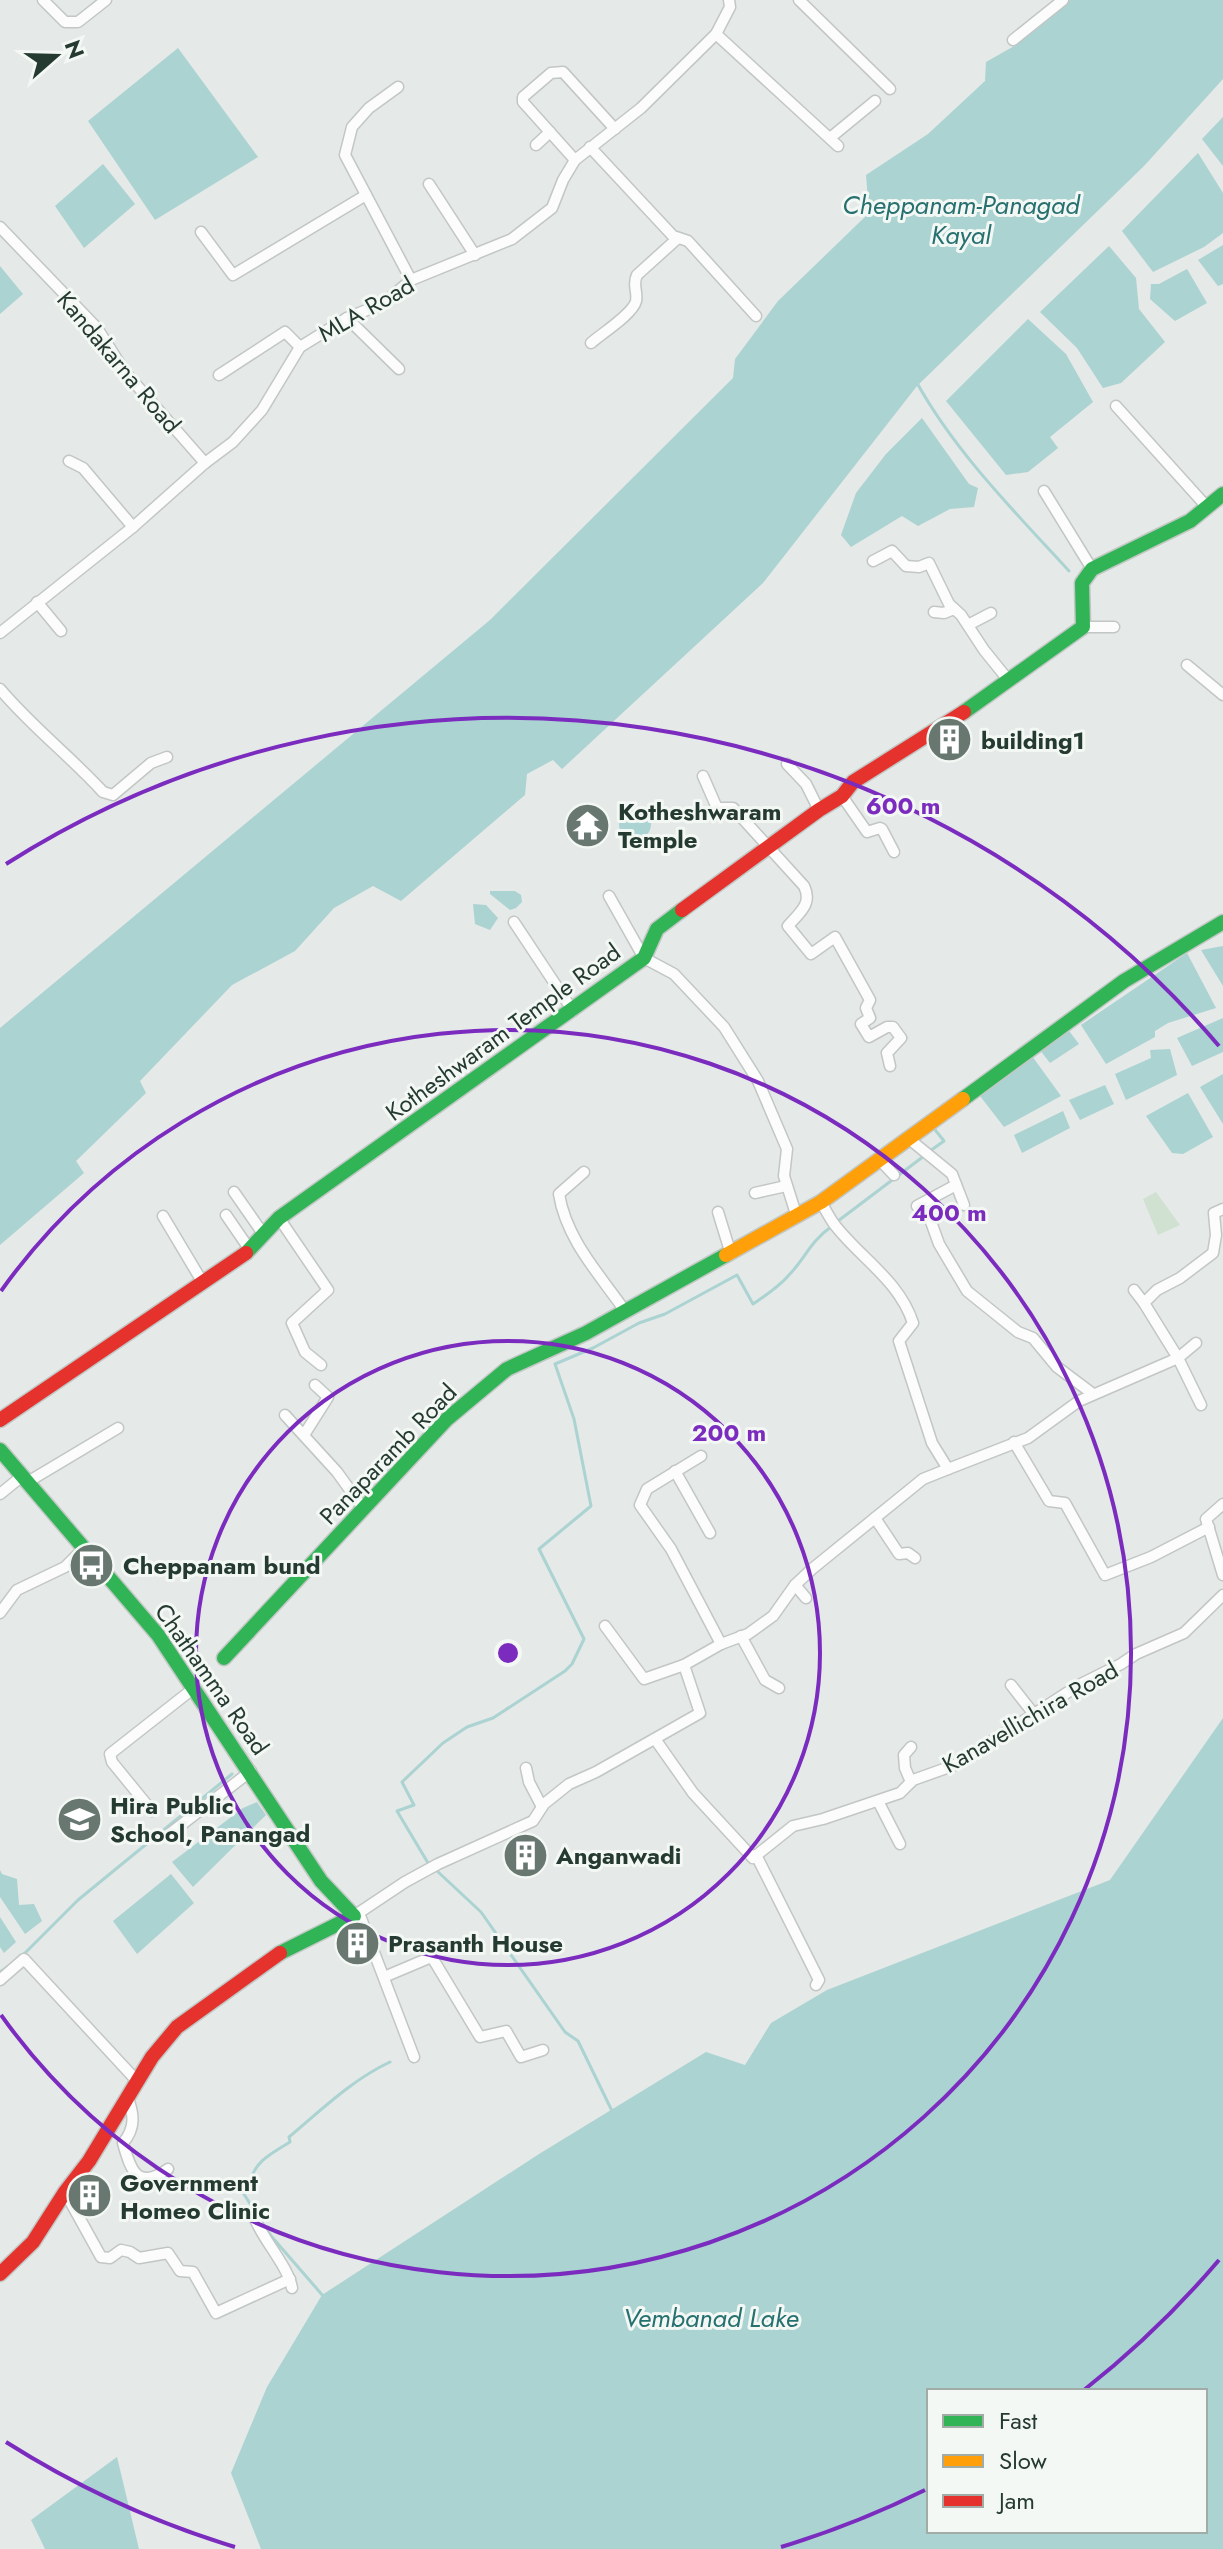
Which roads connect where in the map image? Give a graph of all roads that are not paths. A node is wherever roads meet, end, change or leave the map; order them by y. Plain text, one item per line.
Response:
1 (43, 0) edge
2 (106, 0) edge
3 (729, 0) edge
4 (799, 0) edge
5 (1063, 0) edge
6 (716, 34) junction
7 (1013, 40) dead end
8 (398, 87) dead end
9 (890, 89) dead end
10 (875, 101) dead end
11 (615, 129) junction
12 (550, 132) junction
13 (536, 145) dead end
14 (590, 147) junction
15 (575, 160) junction
16 (429, 184) dead end
17 (366, 195) junction
18 (0, 227) edge
19 (201, 232) dead end
20 (678, 238) junction
21 (475, 255) junction
22 (411, 280) junction
23 (756, 316) dead end
24 (347, 318) junction
25 (591, 343) dead end
26 (300, 347) junction
27 (399, 369) dead end
28 (219, 375) dead end
29 (1116, 406) dead end
30 (69, 461) dead end
31 (205, 463) junction
32 (1044, 491) dead end
33 (1217, 501) edge
34 (133, 527) junction
35 (873, 561) dead end
36 (1092, 569) junction
37 (37, 602) junction
38 (954, 609) junction
39 (934, 612) dead end
40 (991, 613) dead end
41 (968, 625) junction
42 (1083, 627) junction
43 (1114, 627) dead end
44 (61, 631) dead end
45 (0, 633) edge
46 (1187, 665) dead end
47 (1009, 681) junction
48 (0, 689) edge
49 (1223, 695) edge
50 (167, 757) dead end
51 (787, 764) dead end
52 (703, 776) dead end
53 (842, 796) junction
54 (819, 810) junction
55 (769, 847) junction
56 (894, 852) dead end
57 (609, 896) dead end
58 (514, 922) dead end
59 (1223, 922) edge
60 (644, 958) junction
61 (573, 1011) junction
62 (890, 1066) dead end
63 (908, 1138) junction
64 (879, 1159) junction
65 (584, 1172) dead end
66 (894, 1175) dead end
67 (956, 1185) junction
68 (786, 1186) junction
69 (234, 1192) dead end
70 (755, 1193) dead end
71 (821, 1202) junction
72 (964, 1205) dead end
73 (1223, 1209) edge
74 (718, 1212) dead end
75 (796, 1214) junction
76 (226, 1215) dead end
77 (163, 1216) dead end
78 (279, 1218) junction
79 (264, 1235) junction
80 (250, 1250) junction
81 (730, 1251) junction
82 (203, 1283) junction
83 (1134, 1290) dead end
84 (1144, 1303) junction
85 (625, 1311) junction
86 (1196, 1343) dead end
87 (1178, 1358) junction
88 (321, 1365) dead end
89 (315, 1385) dead end
90 (1093, 1394) junction
91 (1201, 1405) dead end
92 (285, 1415) dead end
93 (0, 1420) edge
94 (118, 1428) dead end
95 (304, 1435) junction
96 (1014, 1442) junction
97 (0, 1450) edge
98 (701, 1456) dead end
99 (948, 1469) junction
100 (675, 1471) junction
101 (23, 1480) junction
102 (0, 1494) edge
103 (1223, 1504) edge
104 (363, 1508) junction
105 (875, 1518) junction
106 (1209, 1527) junction
107 (710, 1533) dead end
108 (83, 1549) junction
109 (915, 1558) dead end
110 (1223, 1575) edge
111 (795, 1585) junction
112 (1223, 1595) edge
113 (806, 1598) dead end
114 (0, 1613) edge
115 (605, 1626) dead end
116 (741, 1636) junction
117 (721, 1644) junction
118 (224, 1658) dead end
119 (684, 1665) junction
120 (1011, 1685) dead end
121 (194, 1688) junction
122 (779, 1688) dead end
123 (1033, 1713) junction
124 (655, 1739) junction
125 (911, 1747) dead end
126 (526, 1768) dead end
127 (251, 1771) junction
128 (911, 1782) junction
129 (878, 1801) junction
130 (542, 1807) junction
131 (152, 1811) dead end
132 (172, 1832) dead end
133 (900, 1844) dead end
134 (756, 1855) junction
135 (357, 1915) junction
136 (384, 1977) junction
137 (0, 1980) edge
138 (816, 1985) dead end
139 (543, 2050) dead end
140 (414, 2057) dead end
141 (137, 2081) junction
142 (127, 2096) junction
143 (168, 2169) dead end
144 (65, 2192) junction
145 (254, 2217) dead end
146 (0, 2274) edge

1 - 2 street
3 - 6 street, MLA Road
4 - 9 street
5 - 7 street
6 - 10 street
6 - 11 street, MLA Road
8 - 17 street
11 - 12 street
11 - 14 street, MLA Road
12 - 13 street
12 - 15 street
14 - 15 street, MLA Road
14 - 20 street
15 - 21 street, MLA Road
16 - 21 street
17 - 19 street
17 - 22 street
18 - 31 street, Kandakarna Road
20 - 23 street
20 - 25 street
21 - 22 street, MLA Road
22 - 24 street, MLA Road
24 - 26 street, MLA Road
24 - 27 street
26 - 28 street
26 - 31 street, MLA Road
29 - 33 street
30 - 34 street
31 - 34 street, MLA Road
32 - 36 street
33 - 36 street
34 - 37 street, MLA Road
35 - 38 street
36 - 42 street
37 - 44 street
37 - 45 street, MLA Road
38 - 39 street
38 - 41 street
40 - 41 street
41 - 47 street
42 - 43 street
42 - 47 street, Kotheshwaram Temple Road
46 - 49 street
47 - 53 street, Kotheshwaram Temple Road
48 - 50 street
51 - 54 street
52 - 55 street
53 - 54 street, Kotheshwaram Temple Road
53 - 56 street
54 - 55 street, Kotheshwaram Temple Road
55 - 60 street, Kotheshwaram Temple Road
55 - 62 street
57 - 60 street
58 - 61 street
59 - 63 street, Panaparamb Road
60 - 61 street, Kotheshwaram Temple Road
60 - 68 street
61 - 78 street, Kotheshwaram Temple Road
63 - 64 street, Panaparamb Road
63 - 67 street
64 - 66 street
64 - 71 street, Panaparamb Road
65 - 85 street
67 - 72 street
67 - 90 street
68 - 70 street
68 - 75 street
69 - 79 street
71 - 75 street, Panaparamb Road
71 - 99 street
73 - 84 street
74 - 81 street
75 - 81 street, Panaparamb Road
76 - 80 street
77 - 82 street
78 - 79 street, Kotheshwaram Temple Road
78 - 88 street
79 - 80 street, Kotheshwaram Temple Road
80 - 82 street, Kotheshwaram Temple Road
81 - 85 street, Panaparamb Road
82 - 93 street, Kotheshwaram Temple Road
83 - 84 street
84 - 87 street
85 - 104 street, Panaparamb Road
86 - 87 street
87 - 90 street
87 - 91 street
89 - 95 street
90 - 96 street
92 - 95 street
94 - 101 street
95 - 104 street
96 - 99 street
96 - 106 street
97 - 101 street, Chathamma Road
98 - 100 street
99 - 105 street
100 - 107 street
100 - 117 street
101 - 102 street
101 - 108 street, Chathamma Road
103 - 106 street
104 - 118 street, Panaparamb Road
105 - 109 street
105 - 111 street
106 - 110 street
108 - 114 street
108 - 121 street, Chathamma Road
111 - 113 street
111 - 116 street
112 - 123 street, Kanavellichira Road
115 - 119 street
116 - 117 street
116 - 122 street
117 - 119 street
119 - 124 street
120 - 123 street
121 - 127 street, Chathamma Road
121 - 131 street
123 - 128 street, Kanavellichira Road
124 - 130 street
124 - 134 street
125 - 128 street
126 - 130 street
127 - 132 street
127 - 135 street, Chathamma Road
128 - 129 street, Kanavellichira Road
129 - 133 street
129 - 134 street, Kanavellichira Road
130 - 135 street
134 - 138 street
135 - 136 street
135 - 141 street
136 - 139 street
136 - 140 street
137 - 141 street
141 - 142 street
142 - 143 street
142 - 144 street
144 - 145 street
144 - 146 street

